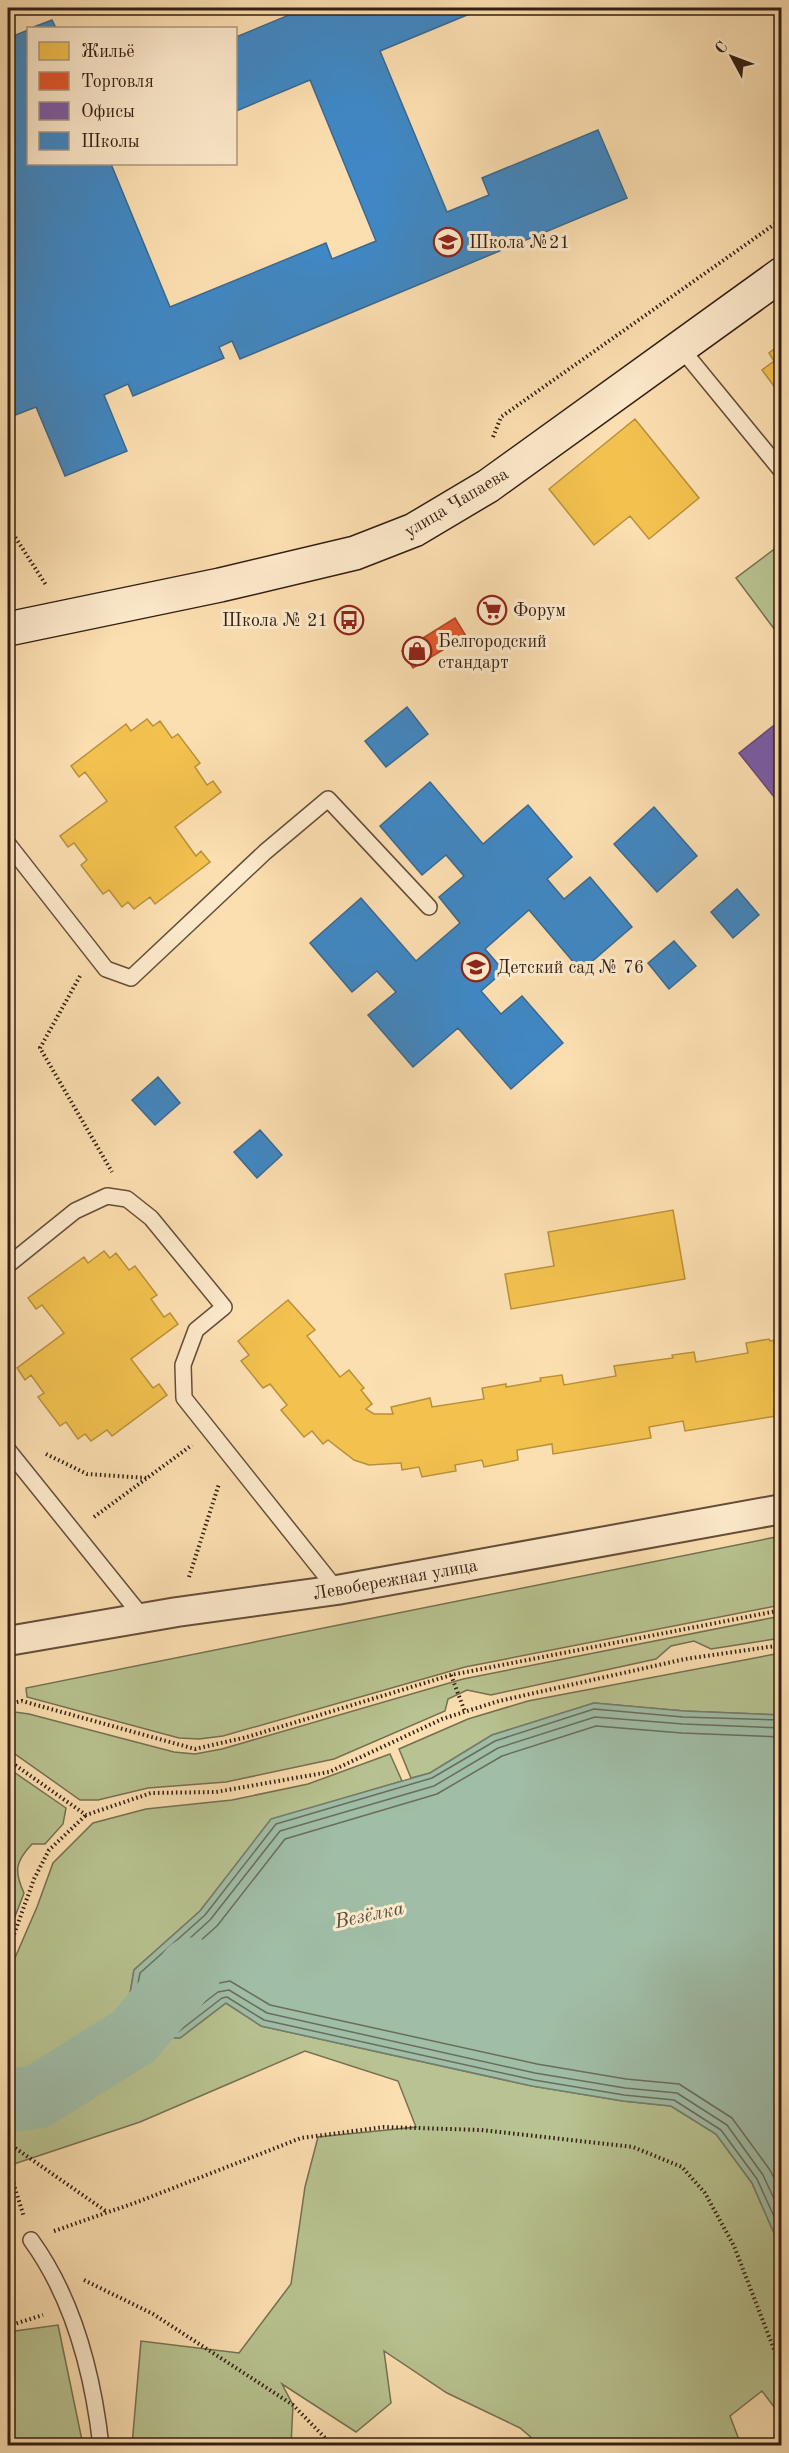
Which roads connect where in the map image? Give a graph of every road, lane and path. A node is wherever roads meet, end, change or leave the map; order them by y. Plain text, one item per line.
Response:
1 (782, 219) edge
2 (782, 273) edge
3 (680, 347) junction
4 (485, 443) dead end
5 (782, 468) edge
6 (8, 526) edge
7 (50, 591) dead end
8 (8, 629) edge
9 (8, 844) edge
10 (429, 907) dead end
11 (93, 953) junction
12 (127, 1199) junction
13 (8, 1265) edge
14 (210, 1431) junction
15 (8, 1450) edge
16 (37, 1450) dead end
17 (229, 1455) junction
18 (147, 1478) junction
19 (782, 1509) edge
20 (74, 1532) junction
21 (337, 1590) junction
22 (782, 1610) edge
23 (177, 1612) junction
24 (144, 1619) junction
25 (8, 1641) edge
26 (782, 1645) edge
27 (451, 1675) junction
28 (8, 1704) edge
29 (465, 1712) junction
30 (8, 1760) edge
31 (86, 1815) junction
32 (8, 1951) edge
33 (8, 2143) edge
34 (8, 2166) edge
35 (107, 2212) junction
36 (31, 2240) junction
37 (46, 2260) junction
38 (66, 2307) junction
39 (8, 2326) edge
40 (782, 2370) edge
41 (101, 2445) edge
42 (333, 2445) edge

1 - 4 path
2 - 3 street, улица Чапаева
3 - 5 lane
3 - 8 street, улица Чапаева
6 - 7 path
9 - 11 lane
10 - 11 lane
11 - 12 path
12 - 13 lane
12 - 14 lane
14 - 17 lane
14 - 18 path
15 - 20 lane
16 - 18 path
17 - 21 lane
17 - 23 path
18 - 20 path
19 - 21 street, Левобережная улица
20 - 24 lane
21 - 23 street, Левобережная улица
22 - 27 path
23 - 24 street, Левобережная улица
24 - 25 street, Левобережная улица
26 - 29 path
27 - 28 path
27 - 29 path
29 - 31 path
30 - 31 path
31 - 32 path
33 - 35 path
34 - 36 path
35 - 36 path
35 - 40 path
36 - 37 lane
37 - 38 lane
37 - 42 path
38 - 39 path
38 - 41 lane

